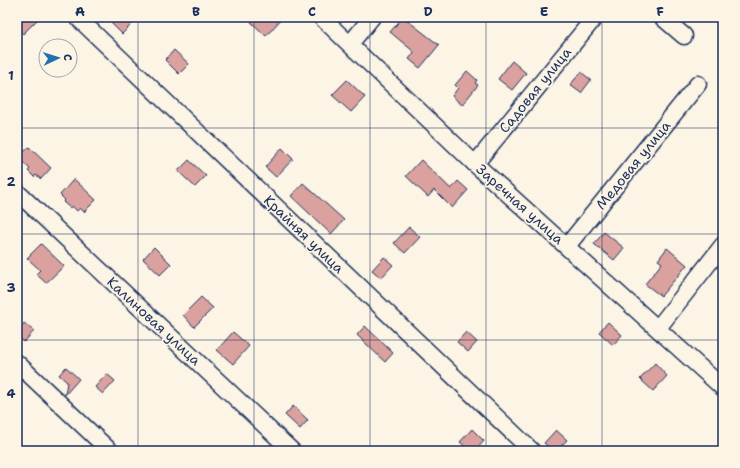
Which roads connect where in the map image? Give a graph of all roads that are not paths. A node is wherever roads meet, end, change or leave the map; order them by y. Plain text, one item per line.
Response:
1 (77, 17) edge
2 (321, 17) edge
3 (372, 17) edge
4 (595, 17) edge
5 (662, 17) edge
6 (684, 36) dead end
7 (350, 44) junction
8 (698, 84) dead end
9 (475, 164) junction
10 (17, 192) edge
11 (723, 245) edge
12 (567, 246) junction
13 (658, 328) junction
14 (17, 363) edge
15 (723, 388) edge
16 (110, 451) edge
17 (292, 451) edge
18 (532, 451) edge

1 - 18 street, Крайняя улица
2 - 7 street, Заречная улица
3 - 7 street
4 - 9 street, Садовая улица
5 - 6 street
7 - 9 street, Заречная улица
8 - 12 street, Медовая улица
9 - 12 street, Заречная улица
10 - 17 street, Калиновая улица
11 - 13 street
12 - 13 street, Заречная улица
13 - 15 street, Заречная улица
14 - 16 street

